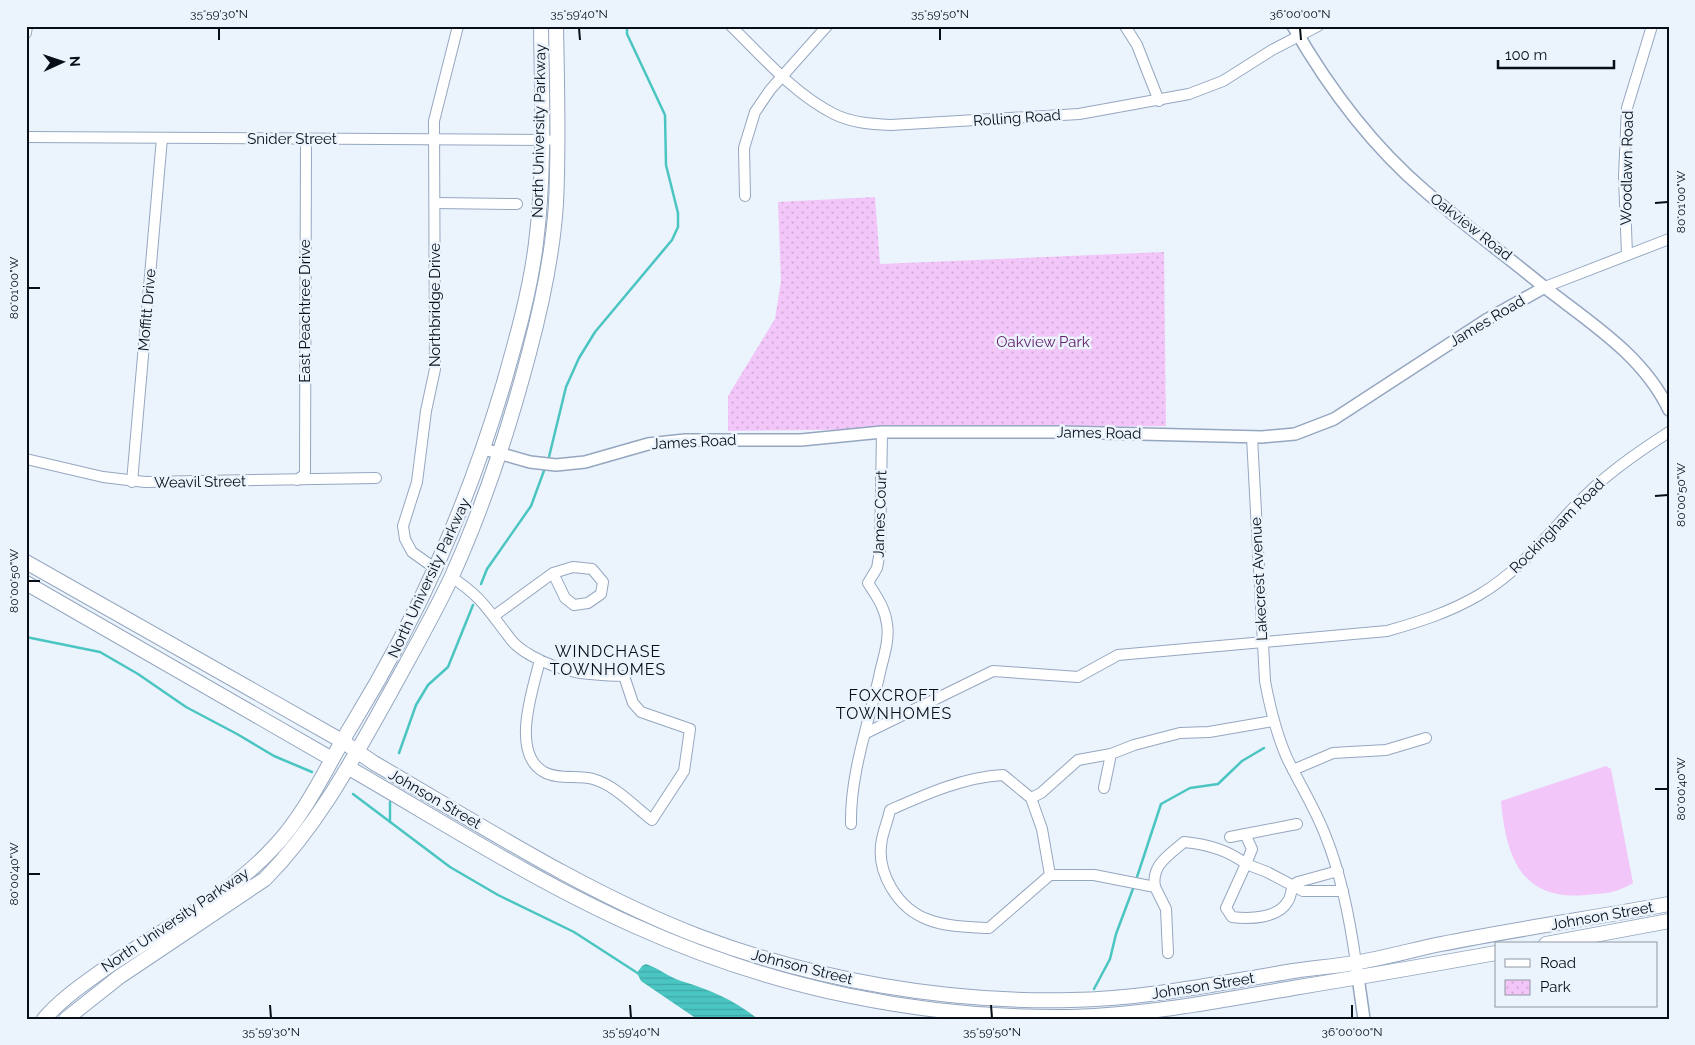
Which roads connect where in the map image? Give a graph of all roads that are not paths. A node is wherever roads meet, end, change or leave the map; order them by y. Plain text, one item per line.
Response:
1 (26, 26) edge
2 (458, 26) edge
3 (541, 26) edge
4 (556, 26) edge
5 (731, 26) edge
6 (827, 26) edge
7 (1125, 26) edge
8 (1318, 26) edge
9 (1652, 26) edge
10 (1296, 31) edge
11 (26, 33) edge
12 (784, 77) junction
13 (1159, 101) junction
14 (26, 137) edge
15 (162, 138) junction
16 (306, 139) junction
17 (433, 139) junction
18 (542, 140) junction
19 (557, 140) junction
20 (744, 196) dead end
21 (435, 203) junction
22 (517, 204) dead end
23 (1669, 239) edge
24 (1627, 254) junction
25 (1544, 287) junction
26 (1669, 410) edge
27 (882, 432) junction
28 (1669, 432) edge
29 (1252, 437) junction
30 (484, 449) junction
31 (498, 453) junction
32 (26, 459) edge
33 (376, 478) dead end
34 (296, 480) junction
35 (132, 482) junction
36 (26, 562) edge
37 (436, 569) junction
38 (553, 573) junction
39 (451, 577) junction
40 (26, 583) edge
41 (494, 616) junction
42 (1263, 643) junction
43 (540, 660) junction
44 (1273, 721) junction
45 (866, 733) junction
46 (1426, 738) dead end
47 (342, 741) junction
48 (357, 752) junction
49 (1111, 754) junction
50 (332, 759) junction
51 (348, 768) junction
52 (1293, 770) junction
53 (1104, 788) dead end
54 (1031, 798) junction
55 (851, 824) dead end
56 (1297, 824) dead end
57 (1244, 834) junction
58 (1230, 837) dead end
59 (1246, 864) junction
60 (1338, 872) junction
61 (1050, 875) junction
62 (1293, 885) junction
63 (1155, 887) junction
64 (1343, 891) junction
65 (1669, 904) edge
66 (1669, 921) edge
67 (1557, 942) edge
68 (1168, 953) dead end
69 (1495, 953) edge
70 (1356, 963) junction
71 (1358, 979) junction
72 (44, 1019) edge
73 (66, 1019) edge
74 (1364, 1019) edge

1 - 11 street
2 - 17 street, Northbridge Drive
3 - 18 main road, North University Parkway
4 - 19 main road, North University Parkway
5 - 12 street, Rolling Road
6 - 12 street
7 - 13 street
8 - 10 street, Rolling Road
9 - 24 street, Woodlawn Road
10 - 13 street, Rolling Road
10 - 25 street, Oakview Road
12 - 13 street, Rolling Road
12 - 20 street
14 - 15 street, Snider Street
15 - 16 street, Snider Street
15 - 35 street, Moffitt Drive
16 - 17 street, Snider Street
16 - 34 street, East Peachtree Drive
17 - 18 street, Snider Street
17 - 21 street, Northbridge Drive
18 - 19 street, Snider Street
18 - 30 main road, North University Parkway
19 - 31 main road, North University Parkway
21 - 22 street
21 - 37 street, Northbridge Drive
23 - 24 street, James Road
24 - 25 street, James Road
25 - 26 street, Oakview Road
25 - 29 street, James Road
27 - 29 street, James Road
27 - 31 street, James Road
27 - 45 street, James Court
28 - 42 street, Rockingham Road
29 - 42 street, Lakecrest Avenue
30 - 31 street, James Road
30 - 37 main road, North University Parkway
31 - 39 main road, North University Parkway
32 - 35 street, Weavil Street
33 - 34 street, Weavil Street
34 - 35 street, Weavil Street
36 - 47 main road, Johnson Street
37 - 47 main road, North University Parkway
38 - 38 street
38 - 41 street
39 - 41 street
39 - 48 main road, North University Parkway
40 - 50 main road, Johnson Street
41 - 43 street
42 - 44 street, Lakecrest Avenue
42 - 45 street, Rockingham Road
43 - 43 street
44 - 49 street
44 - 52 street, Lakecrest Avenue
45 - 55 street, James Court
46 - 52 street
47 - 48 main road, Johnson Street
47 - 50 main road, North University Parkway
48 - 51 main road, North University Parkway
48 - 70 main road, Johnson Street
49 - 53 street
49 - 54 street
50 - 51 street, Johnson Street
50 - 72 main road, North University Parkway
51 - 71 main road, Johnson Street
51 - 73 main road, North University Parkway
52 - 60 street, Lakecrest Avenue
54 - 61 street
54 - 61 street
56 - 57 street
57 - 58 street
57 - 59 street
59 - 62 street
59 - 62 street
59 - 63 street
60 - 62 street
60 - 64 street, Lakecrest Avenue
61 - 63 street
62 - 64 street
63 - 68 street
64 - 70 street, Lakecrest Avenue
65 - 70 main road, Johnson Street
66 - 67 main road, Johnson Street
69 - 71 main road, Johnson Street
70 - 71 street, Lakecrest Avenue
71 - 74 street, Lakecrest Avenue

